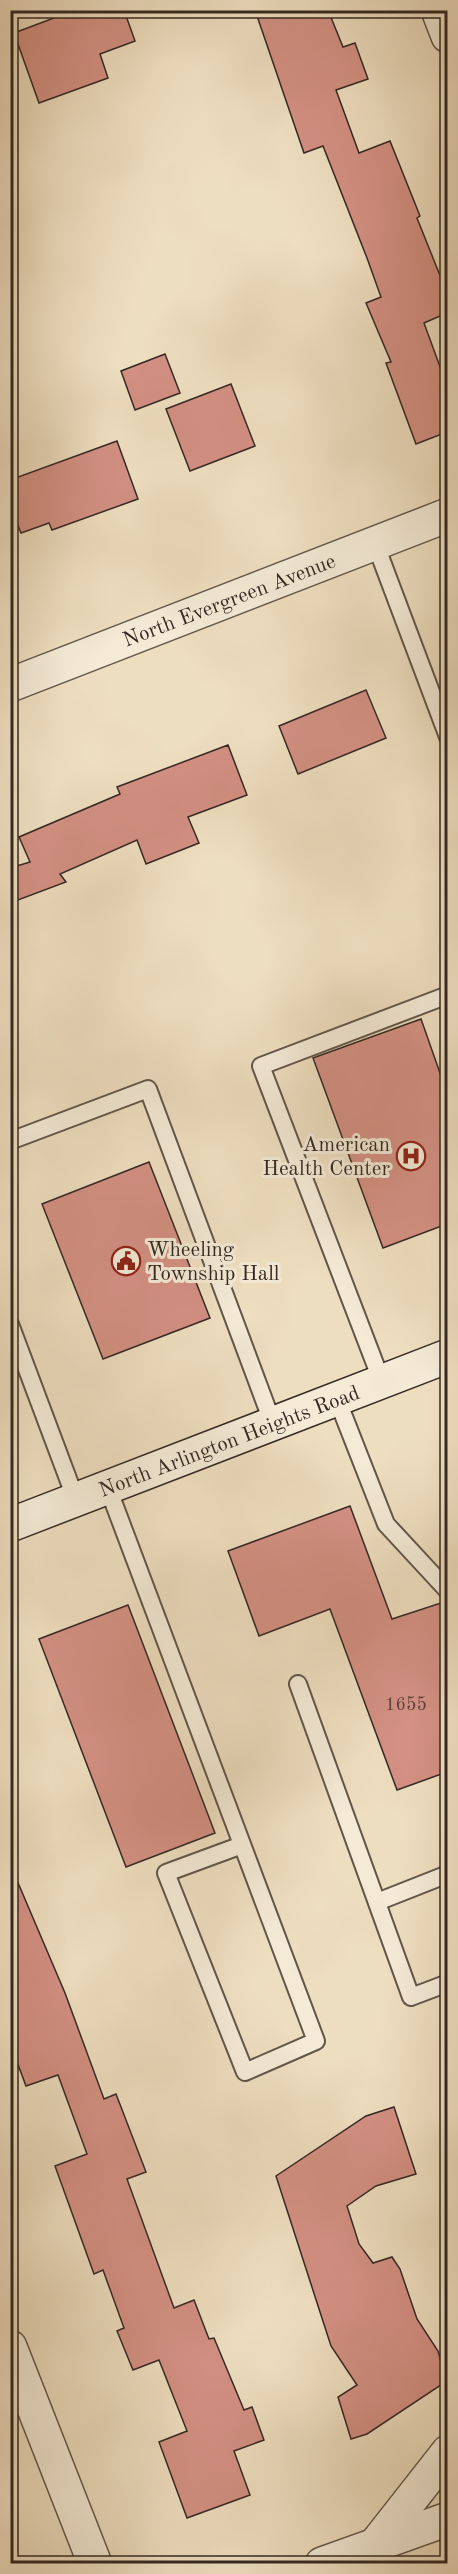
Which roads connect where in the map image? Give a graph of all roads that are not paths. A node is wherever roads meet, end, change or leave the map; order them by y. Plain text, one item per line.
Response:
1 (438, 10) edge
2 (447, 36) edge
3 (447, 515) edge
4 (375, 543) junction
5 (10, 686) edge
6 (447, 737) edge
7 (447, 995) edge
8 (10, 1141) edge
9 (10, 1324) edge
10 (447, 1356) edge
11 (382, 1382) junction
12 (337, 1399) junction
13 (273, 1424) junction
14 (108, 1488) junction
15 (76, 1500) junction
16 (10, 1525) edge
17 (447, 1591) edge
18 (298, 1684) dead end
19 (242, 1845) junction
20 (447, 1874) edge
21 (377, 1902) junction
22 (447, 1983) edge
23 (10, 2347) edge
24 (447, 2452) edge
25 (447, 2519) edge
26 (375, 2545) junction
27 (95, 2564) edge
28 (322, 2564) edge

1 - 2 street
3 - 4 street, North Evergreen Avenue
4 - 5 street, North Evergreen Avenue
4 - 6 lane
7 - 11 lane
8 - 13 lane
9 - 15 lane
10 - 11 street, North Arlington Heights Road
11 - 12 street, North Arlington Heights Road
12 - 13 street, North Arlington Heights Road
12 - 17 lane
13 - 14 street, North Arlington Heights Road
14 - 15 street, North Arlington Heights Road
14 - 19 lane
15 - 16 street, North Arlington Heights Road
18 - 21 lane
19 - 19 lane
20 - 21 lane
21 - 22 lane
23 - 27 street
24 - 26 street
25 - 26 street
26 - 28 street

